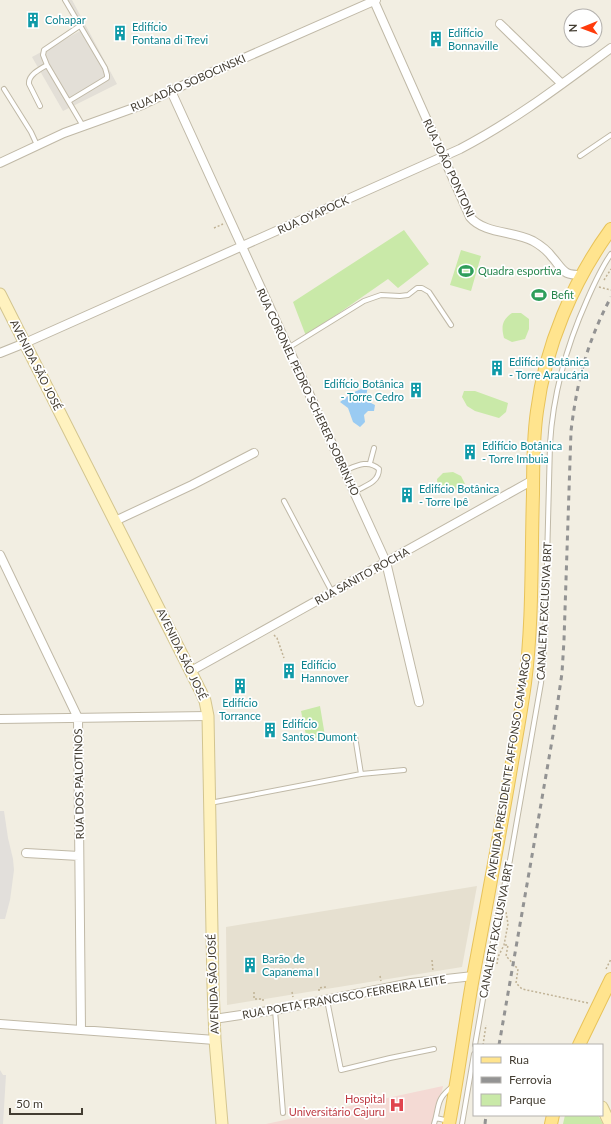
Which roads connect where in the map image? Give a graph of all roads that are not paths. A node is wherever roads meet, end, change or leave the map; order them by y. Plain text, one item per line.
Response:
1 (65, 0) edge
2 (375, 0) edge
3 (500, 24) dead end
4 (81, 25) junction
5 (611, 48) edge
6 (47, 65) junction
7 (562, 84) junction
8 (4, 89) dead end
9 (171, 91) junction
10 (69, 101) junction
11 (40, 106) dead end
12 (83, 126) junction
13 (611, 135) edge
14 (37, 145) junction
15 (580, 156) dead end
16 (443, 157) junction
17 (0, 163) edge
18 (611, 229) edge
19 (242, 246) junction
20 (611, 254) edge
21 (582, 275) junction
22 (0, 294) edge
23 (451, 325) dead end
24 (25, 343) junction
25 (288, 348) junction
26 (0, 353) edge
27 (374, 448) dead end
28 (254, 453) dead end
29 (370, 463) junction
30 (344, 471) junction
31 (533, 480) junction
32 (354, 492) junction
33 (284, 501) dead end
34 (115, 521) junction
35 (0, 555) edge
36 (386, 562) junction
37 (2, 564) edge
38 (332, 593) junction
39 (191, 672) junction
40 (419, 702) dead end
41 (208, 716) junction
42 (78, 718) junction
43 (0, 719) edge
44 (355, 736) dead end
45 (404, 770) dead end
46 (361, 774) junction
47 (210, 803) junction
48 (26, 853) dead end
49 (80, 856) junction
50 (473, 976) junction
51 (611, 979) edge
52 (327, 1000) junction
53 (275, 1010) junction
54 (214, 1018) junction
55 (0, 1024) edge
56 (81, 1030) junction
57 (215, 1040) junction
58 (476, 1044) edge
59 (579, 1044) edge
60 (434, 1049) dead end
61 (473, 1060) edge
62 (456, 1084) junction
63 (603, 1109) edge
64 (283, 1114) dead end
65 (436, 1118) junction
66 (449, 1122) edge
67 (222, 1124) edge
68 (434, 1124) edge
69 (462, 1124) edge
70 (610, 1124) edge

1 - 4 lane
2 - 9 street, RUA ADÃO SOBOCINSKI
2 - 16 street, RUA JOÃO PONTONI
3 - 7 street
4 - 6 lane
4 - 10 lane
5 - 7 street, RUA OYAPOCK
6 - 10 lane
6 - 11 lane
7 - 16 street, RUA OYAPOCK
8 - 14 lane
9 - 12 street, RUA ADÃO SOBOCINSKI
9 - 19 street, RUA CORONEL PEDRO SCHERER SOBRINHO
10 - 12 lane
12 - 14 street, RUA ADÃO SOBOCINSKI
13 - 15 lane
14 - 17 street, RUA ADÃO SOBOCINSKI
16 - 19 street, RUA OYAPOCK
16 - 21 street, RUA JOÃO PONTONI
18 - 21 main road, AVENIDA PRESIDENTE AFFONSO CAMARGO
19 - 24 street, RUA OYAPOCK
19 - 25 street, RUA CORONEL PEDRO SCHERER SOBRINHO
20 - 58 lane, CANALETA EXCLUSIVA BRT
21 - 31 main road, AVENIDA PRESIDENTE AFFONSO CAMARGO
22 - 24 street, AVENIDA SÃO JOSÉ
23 - 25 lane
24 - 26 street, RUA OYAPOCK
24 - 34 street, AVENIDA SÃO JOSÉ
25 - 30 street, RUA CORONEL PEDRO SCHERER SOBRINHO
27 - 29 lane
28 - 34 street
29 - 30 lane
29 - 32 lane
30 - 32 street, RUA CORONEL PEDRO SCHERER SOBRINHO
31 - 36 street, RUA SANITO ROCHA
31 - 50 main road, AVENIDA PRESIDENTE AFFONSO CAMARGO
32 - 36 street, RUA CORONEL PEDRO SCHERER SOBRINHO
33 - 38 lane
34 - 39 street, AVENIDA SÃO JOSÉ
35 - 37 street, RUA DOS PALOTINOS
36 - 38 street, RUA SANITO ROCHA
36 - 40 street, RUA CORONEL PEDRO SCHERER SOBRINHO
37 - 42 street, RUA DOS PALOTINOS
38 - 39 street, RUA SANITO ROCHA
39 - 41 street, AVENIDA SÃO JOSÉ
41 - 42 street
41 - 47 street, AVENIDA SÃO JOSÉ
42 - 43 street
42 - 49 street, RUA DOS PALOTINOS
44 - 46 lane
45 - 46 lane
46 - 47 lane
47 - 54 street, AVENIDA SÃO JOSÉ
48 - 49 street
49 - 56 street, RUA DOS PALOTINOS
50 - 52 street, RUA POETA FRANCISCO FERREIRA LEITE
50 - 62 main road, AVENIDA PRESIDENTE AFFONSO CAMARGO
51 - 59 main road
52 - 53 street, RUA POETA FRANCISCO FERREIRA LEITE
52 - 60 lane
53 - 54 street, RUA POETA FRANCISCO FERREIRA LEITE
53 - 64 lane
54 - 57 street, AVENIDA SÃO JOSÉ
55 - 56 street
56 - 57 street
57 - 67 street, AVENIDA SÃO JOSÉ
61 - 69 lane
62 - 65 lane
62 - 66 main road, AVENIDA PRESIDENTE AFFONSO CAMARGO
63 - 70 street
65 - 66 lane
65 - 68 lane

